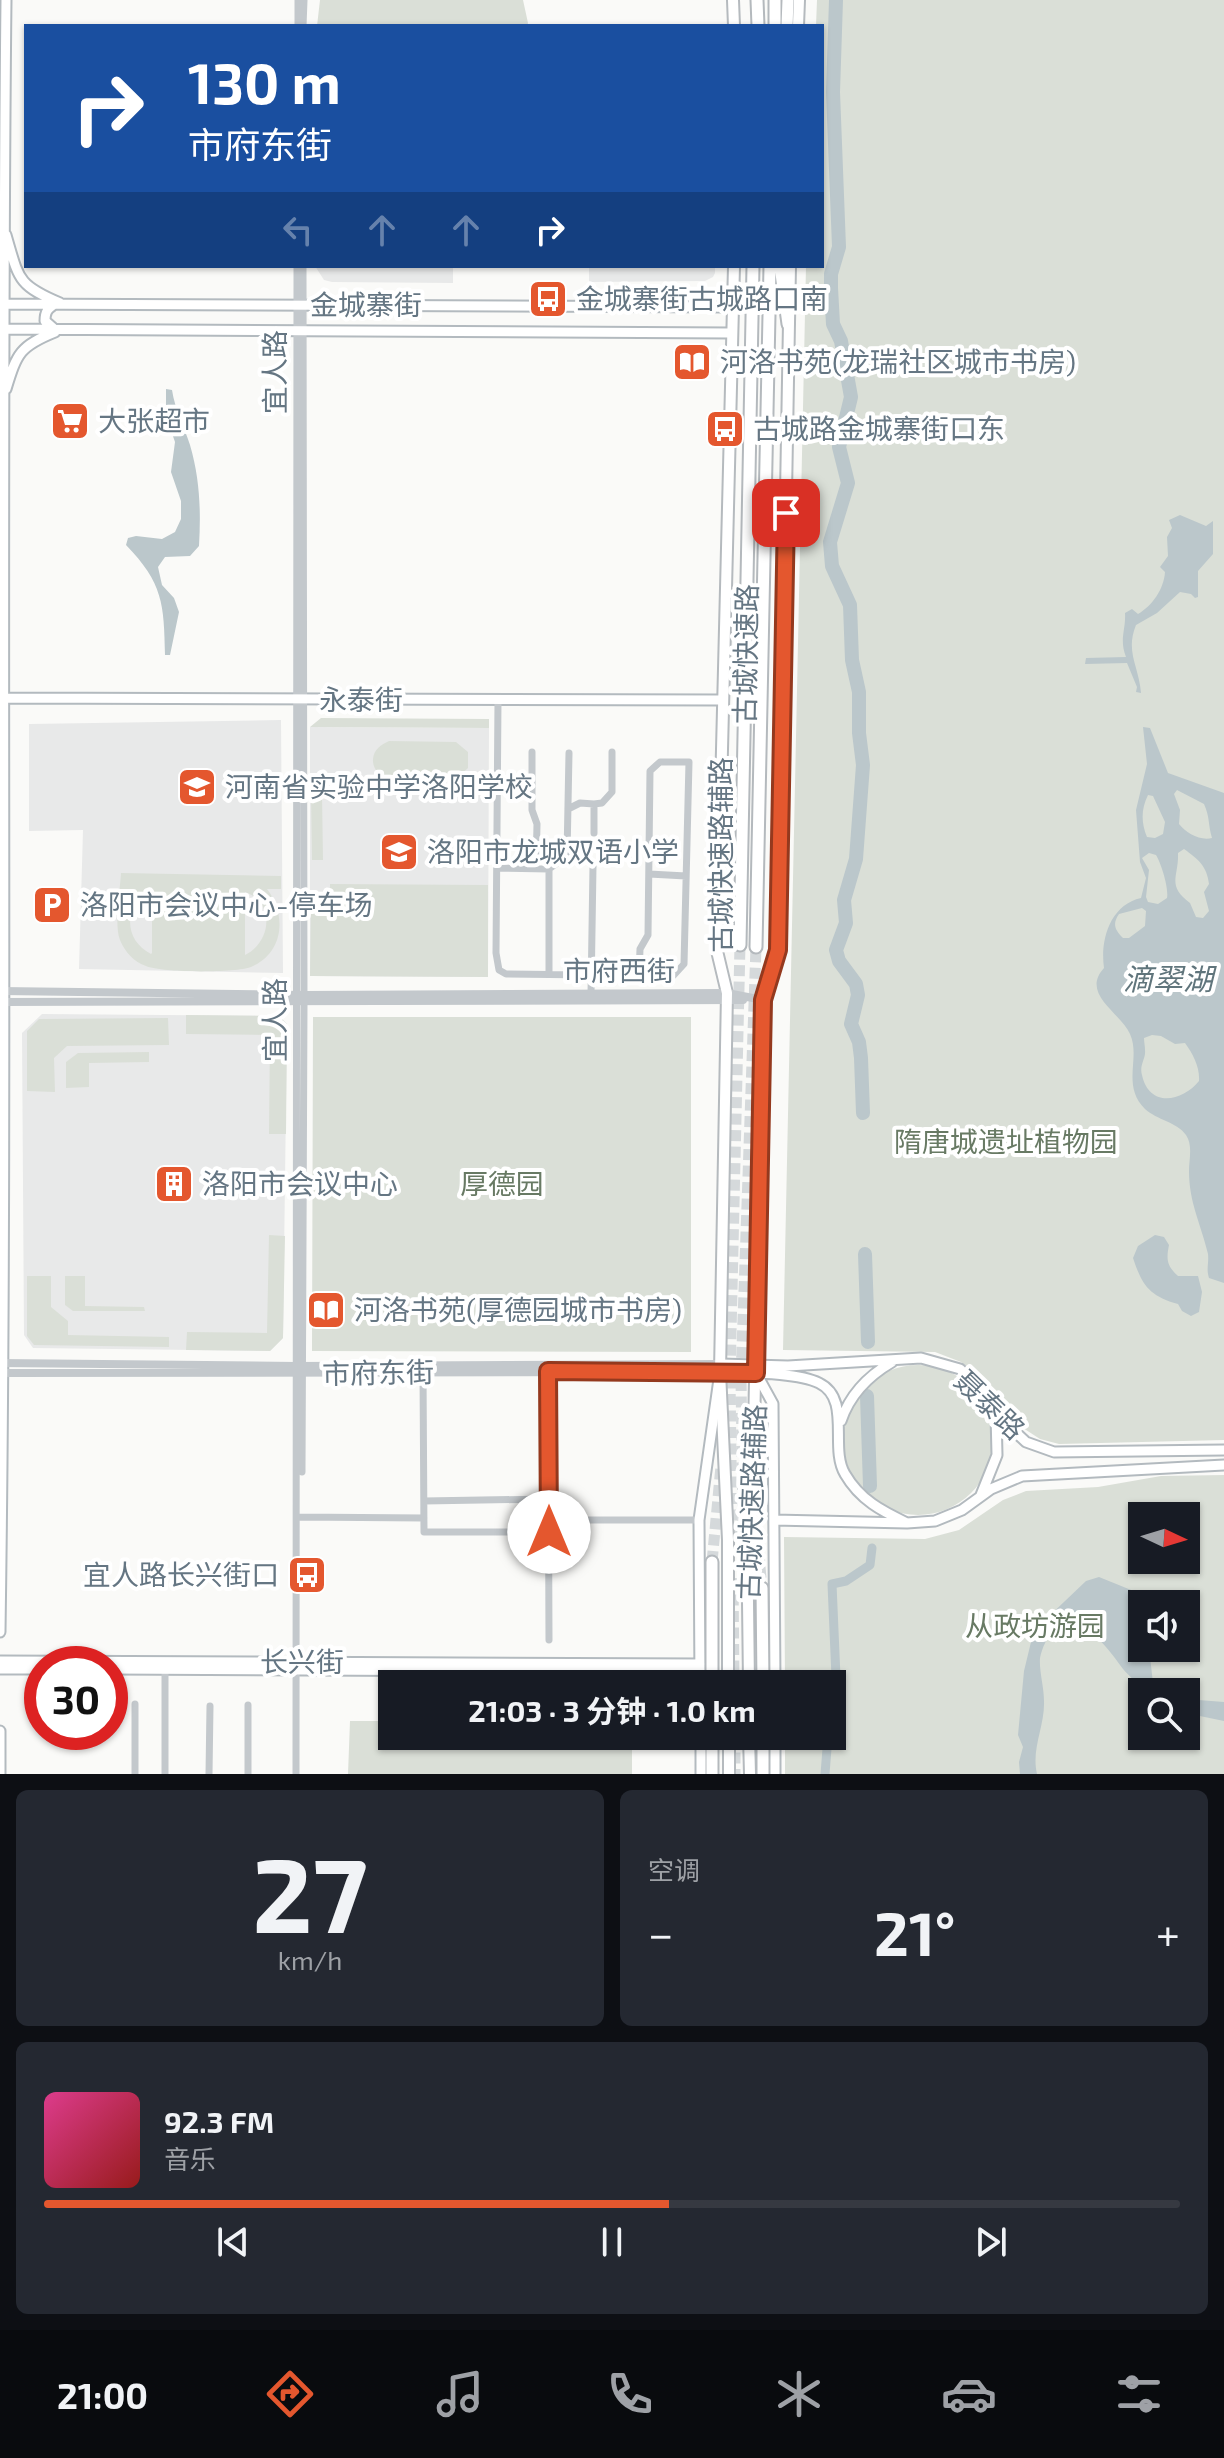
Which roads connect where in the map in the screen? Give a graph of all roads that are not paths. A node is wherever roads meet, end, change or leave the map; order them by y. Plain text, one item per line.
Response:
1 (6, 0) edge
2 (301, 0) edge
3 (733, 0) edge
4 (757, 0) edge
5 (775, 0) edge
6 (788, 0) edge
7 (799, 0) edge
8 (301, 24) edge
9 (734, 24) edge
10 (758, 24) edge
11 (775, 24) edge
12 (787, 24) edge
13 (798, 24) edge
14 (3, 224) junction
15 (1, 268) edge
16 (300, 268) edge
17 (734, 268) edge
18 (753, 268) edge
19 (770, 268) edge
20 (780, 268) edge
21 (790, 268) edge
22 (1, 304) edge
23 (59, 304) junction
24 (300, 305) junction
25 (732, 307) junction
26 (788, 324) junction
27 (1, 329) edge
28 (58, 329) junction
29 (300, 330) junction
30 (731, 333) junction
31 (1, 367) edge
32 (2, 403) junction
33 (1, 701) edge
34 (301, 702) junction
35 (498, 702) junction
36 (723, 702) junction
37 (532, 752) dead end
38 (612, 752) dead end
39 (569, 753) dead end
40 (594, 804) junction
41 (568, 809) junction
42 (594, 833) dead end
43 (593, 866) dead end
44 (497, 868) junction
45 (536, 868) junction
46 (549, 869) junction
47 (649, 874) junction
48 (686, 876) junction
49 (740, 945) tunnel mouth
50 (756, 947) tunnel mouth
51 (549, 974) junction
52 (591, 974) junction
53 (639, 975) junction
54 (591, 994) junction
55 (726, 996) junction
56 (1, 997) edge
57 (301, 999) junction
58 (763, 1000) junction
59 (895, 1360) junction
60 (2, 1368) edge
61 (720, 1368) junction
62 (756, 1369) junction
63 (299, 1370) junction
64 (548, 1371) junction
65 (423, 1372) junction
66 (996, 1414) junction
67 (837, 1431) junction
68 (1224, 1450) edge
69 (1224, 1465) edge
70 (979, 1498) junction
71 (549, 1499) junction
72 (424, 1501) junction
73 (300, 1517) junction
74 (424, 1518) junction
75 (549, 1520) junction
76 (699, 1520) junction
77 (774, 1520) junction
78 (907, 1523) junction
79 (549, 1532) junction
80 (712, 1562) tunnel mouth
81 (762, 1588) tunnel mouth
82 (0, 1632) edge
83 (549, 1640) dead end
84 (0, 1661) edge
85 (299, 1666) junction
86 (165, 1668) junction
87 (700, 1668) joint
88 (0, 1669) edge
89 (24, 1669) edge
90 (128, 1669) edge
91 (712, 1670) edge
92 (728, 1670) edge
93 (749, 1670) edge
94 (763, 1670) edge
95 (775, 1670) edge
96 (135, 1704) dead end
97 (248, 1705) dead end
98 (210, 1706) dead end
99 (0, 1731) edge
100 (701, 1750) edge
101 (712, 1750) edge
102 (729, 1750) edge
103 (749, 1750) edge
104 (763, 1750) edge
105 (775, 1750) edge
106 (0, 1774) edge
107 (135, 1774) edge
108 (165, 1774) edge
109 (209, 1774) edge
110 (248, 1774) edge
111 (299, 1774) edge
112 (701, 1774) edge
113 (712, 1774) edge
114 (729, 1774) edge
115 (750, 1774) edge
116 (763, 1774) edge
117 (775, 1774) edge

1 - 14 main road
2 - 8 street
3 - 9 main road
4 - 10 highway
5 - 11 highway
6 - 12 highway
7 - 13 main road
14 - 15 main road
14 - 23 main road
15 - 22 main road
16 - 24 street, 宜人路
17 - 25 main road, 古城快速路辅路
18 - 49 highway, 古城快速路
19 - 50 highway, 古城快速路
20 - 26 highway
21 - 26 main road, 古城快速路辅路
22 - 23 main road, 金城寨街
22 - 27 main road
23 - 24 main road, 金城寨街
23 - 28 main road
24 - 25 main road, 金城寨街
24 - 29 street, 宜人路
25 - 30 main road, 古城快速路辅路
26 - 58 main road, 古城快速路辅路
27 - 28 main road, 金城寨街
27 - 31 main road
28 - 29 main road, 金城寨街
28 - 32 main road
29 - 30 main road, 金城寨街
29 - 34 street, 宜人路
30 - 36 main road, 古城快速路辅路
31 - 32 main road
32 - 33 main road
33 - 34 main road, 永泰街
33 - 56 main road
34 - 35 main road, 永泰街
34 - 57 street, 宜人路
35 - 36 main road, 永泰街
35 - 44 street
36 - 55 main road, 古城快速路辅路
37 - 45 street
38 - 40 street
39 - 41 street
40 - 41 street
40 - 42 street
41 - 46 street
43 - 52 street
44 - 45 street
44 - 51 street
45 - 46 street
46 - 51 street
47 - 48 street
47 - 48 street
47 - 53 street
48 - 53 street
51 - 52 street
52 - 53 street
52 - 54 street
54 - 55 street, 市府西街
54 - 57 street, 市府西街
55 - 57 street, 市府西街
55 - 58 street, 市府西街
55 - 61 main road, 古城快速路辅路
56 - 57 street, 市府西街
56 - 60 main road
57 - 63 street, 宜人路
58 - 62 main road, 古城快速路辅路
59 - 62 main road, 聂泰路
59 - 66 main road, 聂泰路
59 - 67 main road
60 - 63 street, 市府东街
60 - 82 main road
61 - 62 main road, 市府东街
61 - 63 street, 市府东街
61 - 64 street, 市府东街
61 - 76 main road
61 - 92 main road, 古城快速路辅路
62 - 67 main road
62 - 77 main road
62 - 93 main road, 古城快速路辅路
63 - 65 street, 市府东街
63 - 73 street, 宜人路
64 - 65 street, 市府东街
64 - 71 street
65 - 72 street
66 - 68 main road, 聂泰路
66 - 70 main road
67 - 78 main road
69 - 70 main road, 聂泰路
70 - 78 main road, 聂泰路
71 - 72 street
71 - 75 street
72 - 74 street
73 - 74 street
73 - 85 street, 宜人路
74 - 79 street
75 - 76 street
75 - 79 street
76 - 87 main road
77 - 78 main road, 聂泰路
77 - 95 main road
79 - 83 street
80 - 91 highway
81 - 94 highway
84 - 85 main road, 长兴街
85 - 86 main road, 长兴街
85 - 87 main road, 长兴街
85 - 111 street, 宜人路
86 - 90 main road, 长兴街
86 - 108 street
88 - 89 main road
96 - 107 street
97 - 110 street
98 - 109 street
99 - 106 main road
100 - 112 main road
101 - 113 highway
102 - 114 main road
103 - 115 main road
104 - 116 highway
105 - 117 main road

